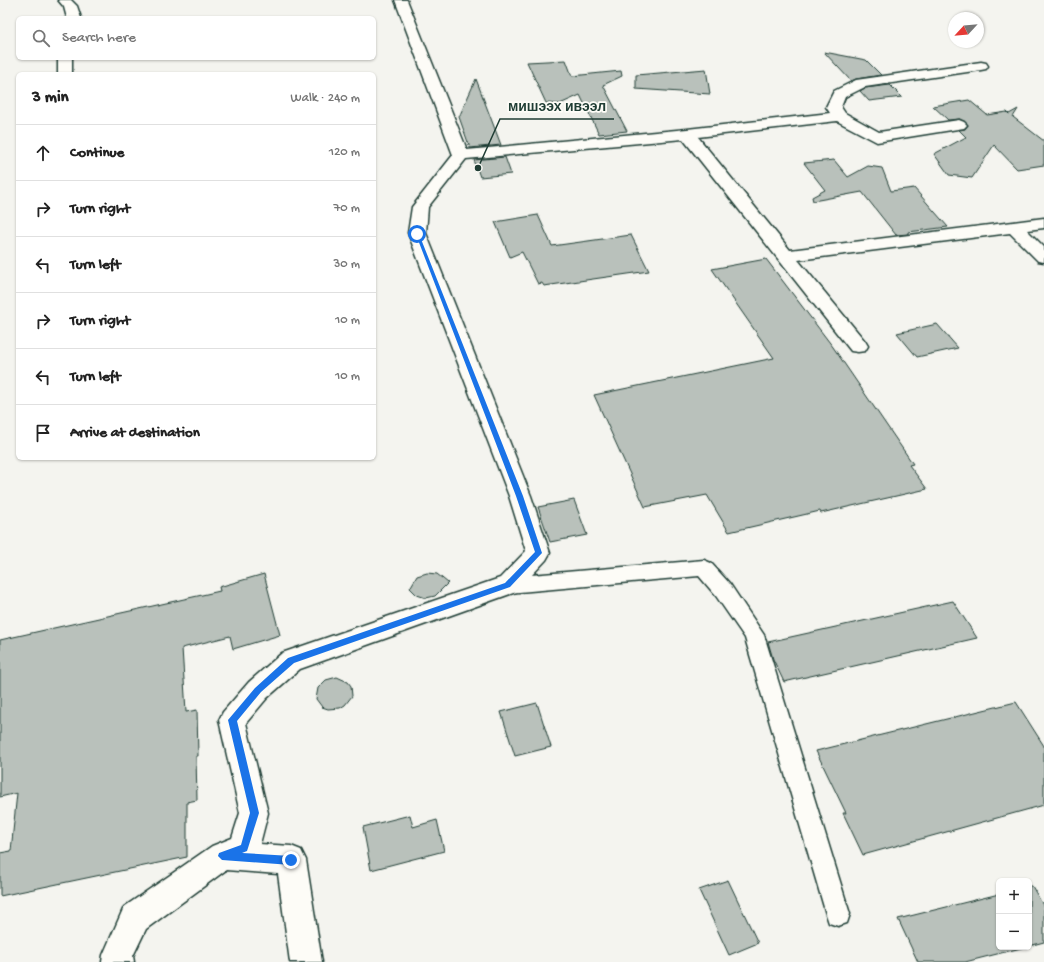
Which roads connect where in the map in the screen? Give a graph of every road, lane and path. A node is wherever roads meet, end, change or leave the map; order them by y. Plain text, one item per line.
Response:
1 (64, 0) edge
2 (401, 0) edge
3 (73, 16) edge
4 (65, 60) edge
5 (981, 66) dead end
6 (65, 72) edge
7 (840, 116) junction
8 (959, 125) dead end
9 (687, 134) junction
10 (461, 154) junction
11 (1044, 223) edge
12 (1014, 227) junction
13 (785, 256) junction
14 (1044, 258) edge
15 (858, 346) dead end
16 (508, 585) junction
17 (222, 856) junction
18 (838, 914) dead end
19 (118, 962) edge
20 (306, 962) edge

1 - 3 street
2 - 10 street
4 - 6 street
5 - 7 street
7 - 8 street
7 - 9 street
9 - 10 street
9 - 13 street
10 - 16 street
11 - 12 street
12 - 13 street
12 - 14 street
13 - 15 street
16 - 17 street
16 - 18 lane
17 - 19 street
17 - 20 street

